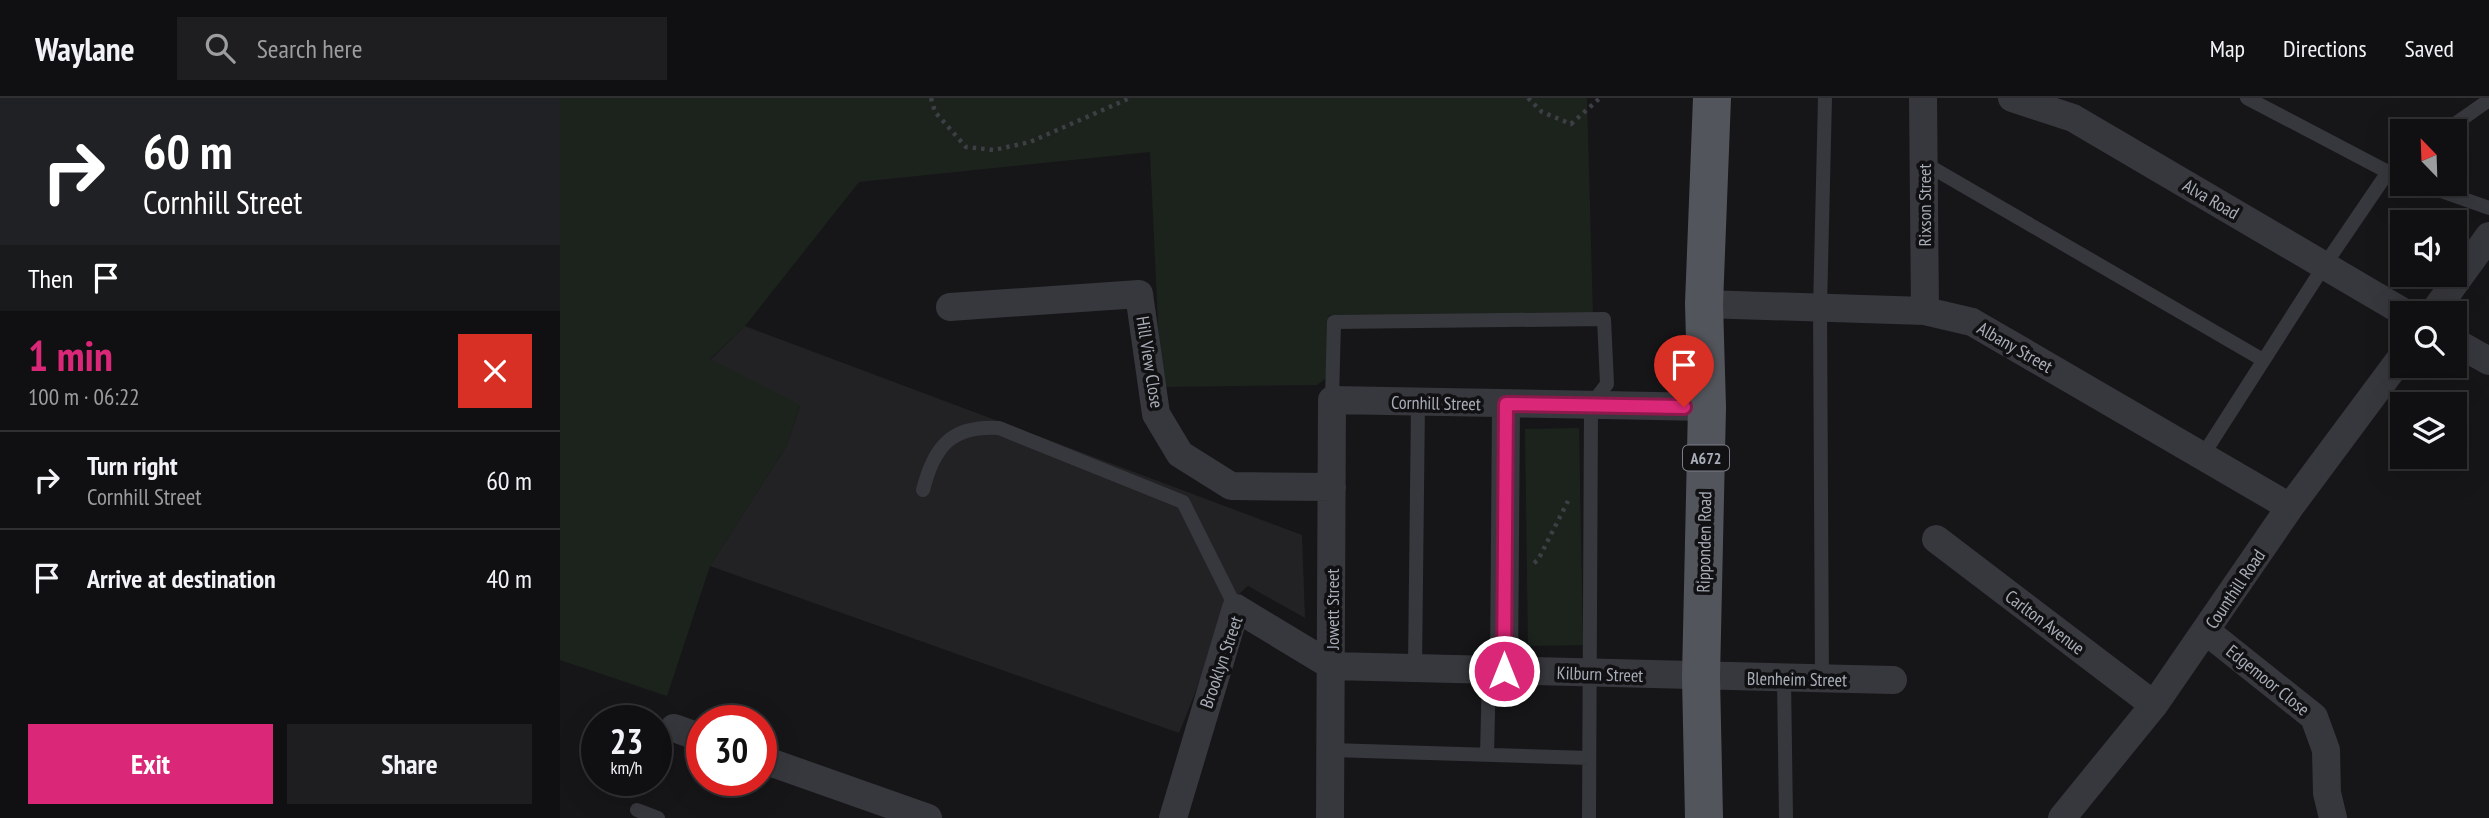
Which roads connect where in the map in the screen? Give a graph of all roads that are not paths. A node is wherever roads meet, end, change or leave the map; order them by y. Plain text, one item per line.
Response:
1 (1712, 98) edge
2 (1825, 98) edge
3 (1923, 98) edge
4 (2012, 98) edge
5 (2248, 98) edge
6 (2489, 100) edge
7 (2050, 104) edge
8 (2462, 119) edge
9 (1924, 163) junction
10 (2388, 172) joint
11 (2455, 196) edge
12 (2489, 208) edge
13 (2489, 236) edge
14 (2324, 266) junction
15 (2442, 301) edge
16 (1704, 304) junction
17 (2390, 304) edge
18 (950, 307) dead end
19 (1820, 308) junction
20 (1925, 311) junction
21 (2467, 349) edge
22 (2263, 360) junction
23 (2489, 361) edge
24 (2390, 372) edge
25 (1332, 400) junction
26 (1418, 402) junction
27 (1506, 404) junction
28 (1591, 405) junction
29 (1707, 407) junction
30 (2203, 455) junction
31 (1332, 488) junction
32 (923, 490) dead end
33 (2290, 507) junction
34 (1936, 539) dead end
35 (1236, 608) junction
36 (2206, 631) junction
37 (1332, 666) junction
38 (1415, 668) junction
39 (1497, 670) junction
40 (1589, 673) junction
41 (1701, 677) junction
42 (1784, 679) junction
43 (1822, 679) junction
44 (1893, 681) dead end
45 (2154, 705) junction
46 (674, 728) dead end
47 (686, 732) edge
48 (1331, 750) junction
49 (1487, 755) junction
50 (1589, 758) junction
51 (777, 765) edge
52 (637, 810) dead end
53 (658, 818) edge
54 (928, 818) edge
55 (1173, 818) edge
56 (1330, 818) edge
57 (1589, 818) edge
58 (1704, 818) edge
59 (1727, 818) edge
60 (1786, 818) edge
61 (2062, 818) edge
62 (2333, 818) edge

1 - 16 main road, Ripponden Road / A672
2 - 19 lane
3 - 9 street, Rixson Street
4 - 7 street, Alva Road
5 - 10 lane
6 - 8 lane
7 - 14 street, Alva Road
9 - 20 street, Rixson Street
9 - 22 lane
10 - 14 lane
11 - 12 lane
13 - 15 street
14 - 17 street, Alva Road
14 - 22 lane
16 - 19 street, Albany Street
16 - 29 main road, Ripponden Road / A672
18 - 31 street, Hill View Close
19 - 20 street, Albany Street
19 - 43 lane
20 - 30 street, Albany Street
21 - 23 street
22 - 30 lane
24 - 33 street, Counthill Road
25 - 26 street, Cornhill Street
25 - 28 lane
25 - 31 street, Jowett Street
26 - 27 street, Cornhill Street
26 - 38 lane
27 - 28 street, Cornhill Street
27 - 39 street
28 - 29 street, Cornhill Street
28 - 40 lane
29 - 41 main road, Ripponden Road / A672
30 - 33 street, Albany Street
31 - 37 street, Jowett Street
32 - 35 lane
33 - 36 street, Counthill Road
34 - 45 street, Carlton Avenue
35 - 37 street, Brooklyn Street
35 - 55 street, Brooklyn Street
36 - 45 street, Counthill Road
36 - 62 street, Edgemoor Close
37 - 38 street, Kilburn Street
37 - 48 street, Jowett Street
38 - 39 street, Kilburn Street
39 - 40 street, Kilburn Street
39 - 49 lane
40 - 41 street, Kilburn Street
40 - 50 lane
41 - 42 street, Blenheim Street
41 - 58 main road, Ripponden Road / A672
42 - 43 street, Blenheim Street
42 - 60 lane
43 - 44 street, Blenheim Street
45 - 61 street, Counthill Road
46 - 47 street
48 - 49 lane
48 - 56 street, Jowett Street
49 - 50 lane
50 - 57 lane
51 - 54 street
52 - 53 lane
58 - 59 street

